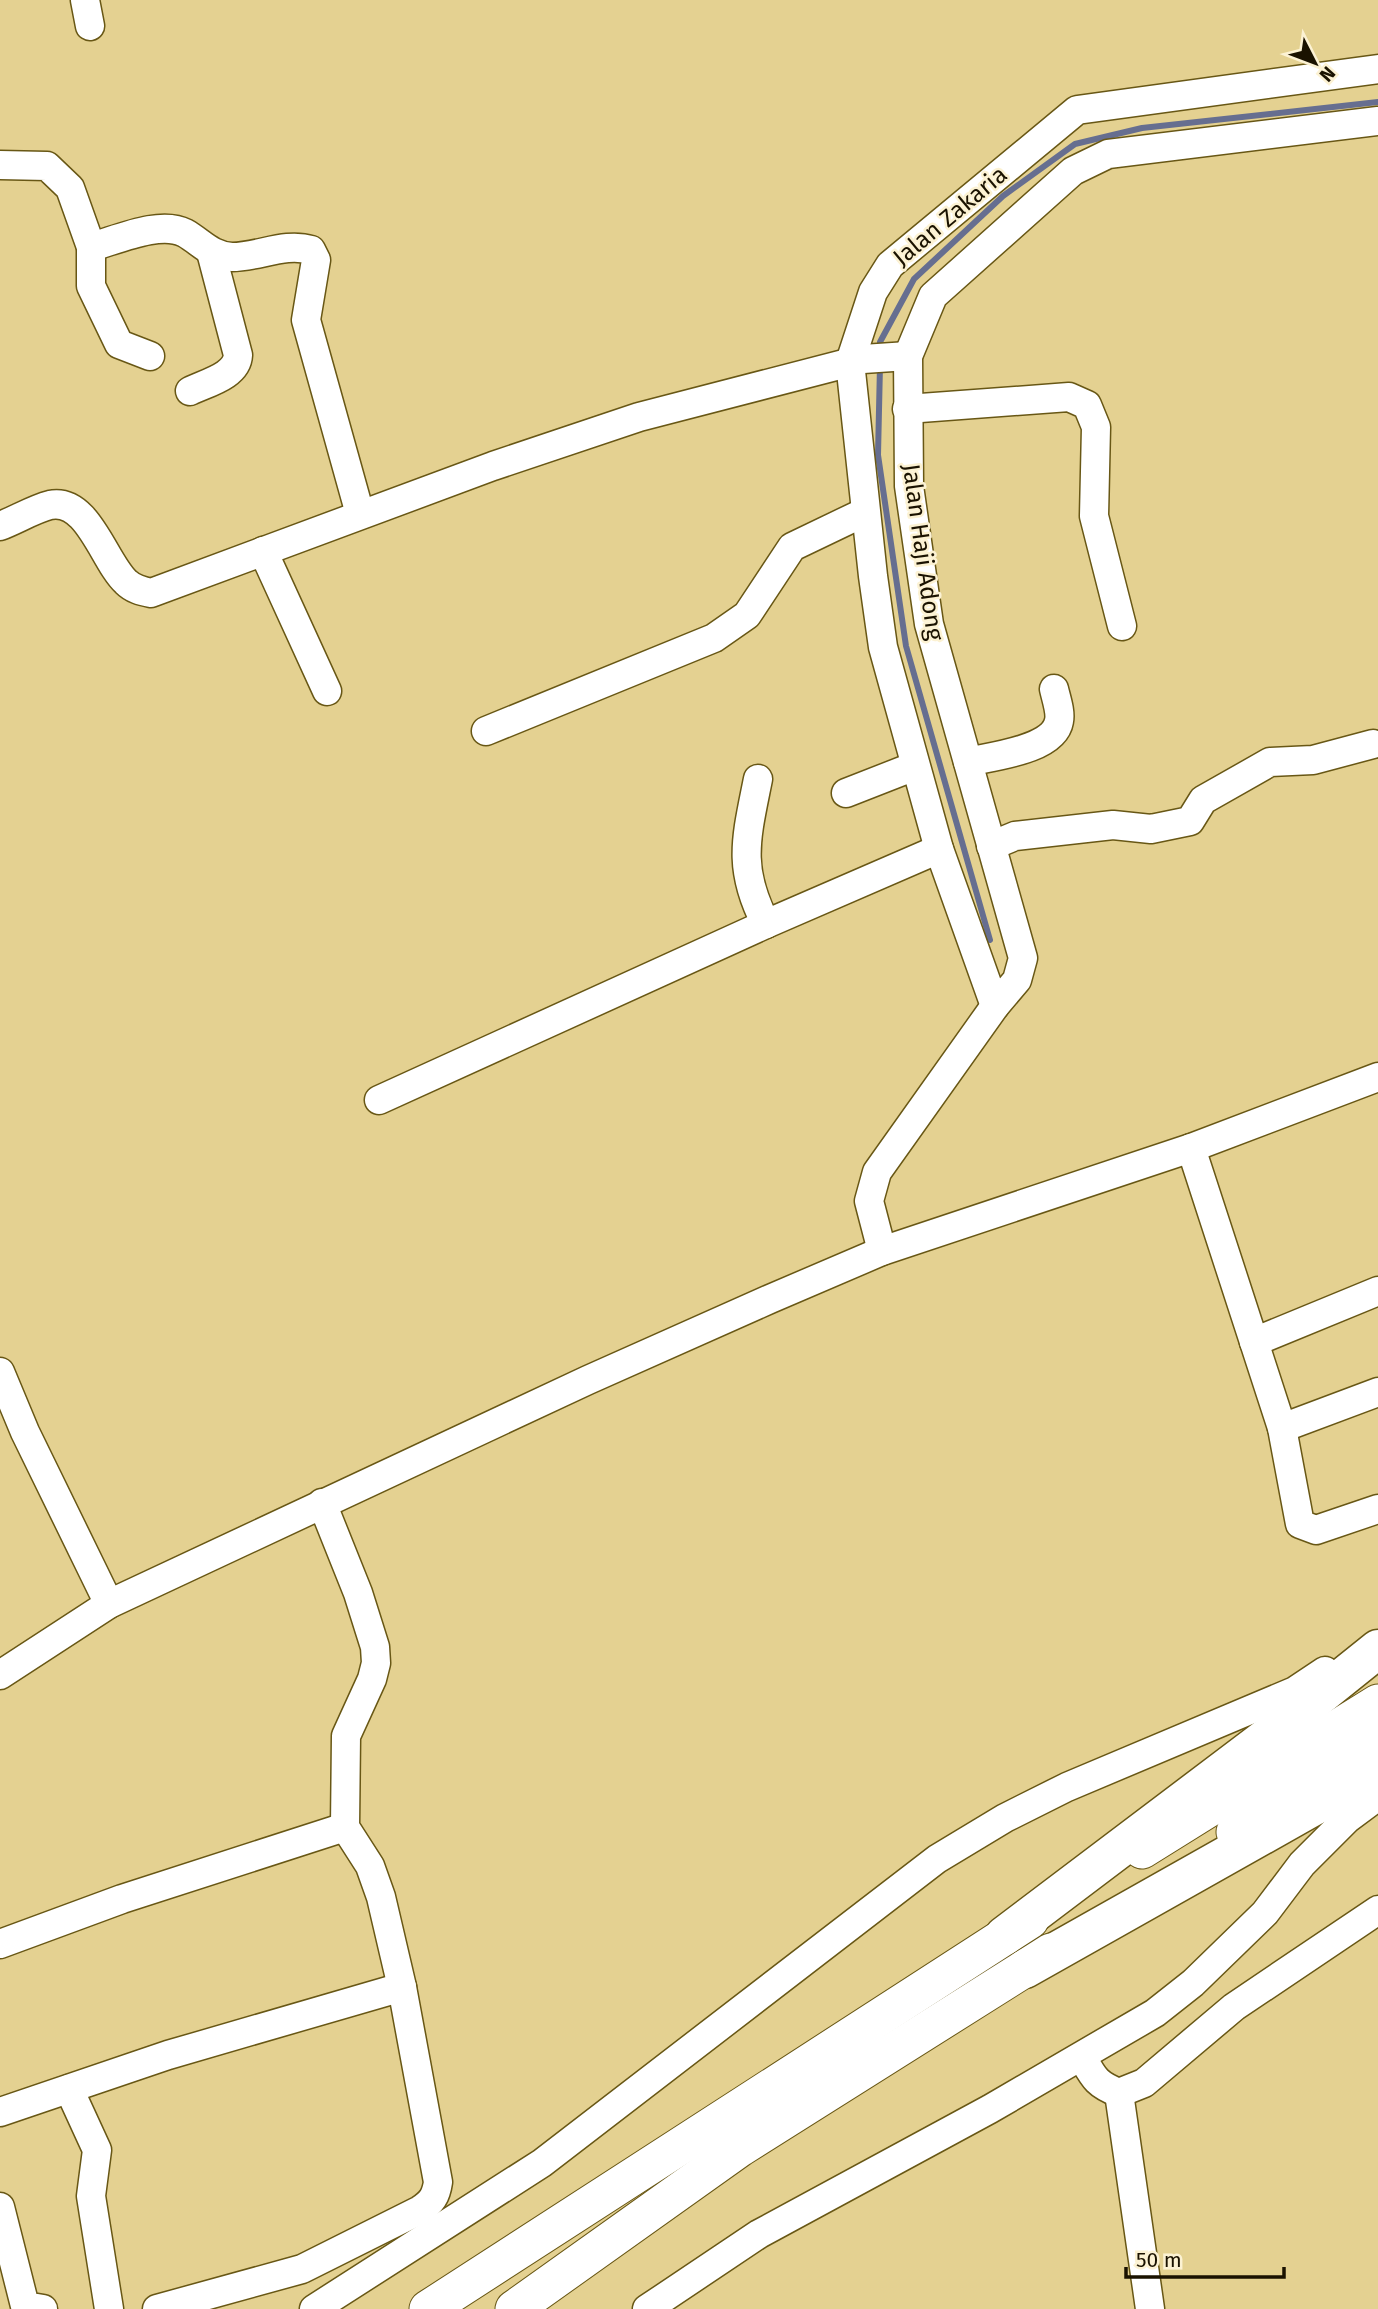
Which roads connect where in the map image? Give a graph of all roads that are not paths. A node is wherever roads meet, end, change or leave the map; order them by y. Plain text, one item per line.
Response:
1 (1378, 69) edge
2 (1378, 121) edge
3 (0, 165) edge
4 (91, 247) junction
5 (211, 253) junction
6 (150, 356) dead end
7 (902, 356) junction
8 (856, 360) junction
9 (190, 391) dead end
10 (906, 409) junction
11 (866, 512) junction
12 (360, 514) junction
13 (0, 526) edge
14 (263, 551) junction
15 (1122, 626) dead end
16 (1054, 689) dead end
17 (327, 691) dead end
18 (486, 731) dead end
19 (1373, 744) dead end
20 (968, 762) junction
21 (915, 765) junction
22 (758, 779) dead end
23 (846, 793) dead end
24 (992, 846) junction
25 (939, 849) junction
26 (766, 924) junction
27 (995, 1006) junction
28 (1377, 1081) edge
29 (379, 1100) dead end
30 (1191, 1148) junction
31 (882, 1251) junction
32 (1378, 1291) edge
33 (1254, 1342) junction
34 (0, 1372) edge
35 (1378, 1392) edge
36 (1282, 1428) junction
37 (322, 1503) junction
38 (1378, 1509) edge
39 (109, 1604) junction
40 (1378, 1635) edge
41 (1378, 1649) edge
42 (0, 1675) edge
43 (1378, 1703) edge
44 (1378, 1739) edge
45 (1378, 1776) edge
46 (1378, 1796) edge
47 (345, 1827) junction
48 (1378, 1910) edge
49 (1004, 1936) junction
50 (0, 1944) edge
51 (1025, 1969) junction
52 (402, 1987) junction
53 (1082, 2057) junction
54 (69, 2089) junction
55 (1119, 2093) junction
56 (0, 2112) edge
57 (0, 2207) edge
58 (439, 2213) junction
59 (302, 2269) junction
60 (318, 2307) edge
61 (43, 2309) edge
62 (109, 2309) edge
63 (157, 2309) edge
64 (428, 2309) edge
65 (514, 2309) edge
66 (648, 2309) edge
67 (1150, 2309) edge

1 - 8 street, Jalan Zakaria
2 - 7 street, Jalan Haji Adong
3 - 4 street
4 - 5 street
4 - 6 street
5 - 9 street
5 - 12 street
7 - 8 street
7 - 10 street, Jalan Haji Adong
8 - 11 street, Jalan Zakaria
8 - 12 street
10 - 15 street
10 - 20 street, Jalan Haji Adong
11 - 18 street
11 - 21 street, Jalan Zakaria
12 - 14 street
13 - 14 street
14 - 17 street
16 - 20 street
19 - 24 street
20 - 24 street, Jalan Haji Adong
21 - 23 street
21 - 25 street, Jalan Zakaria
22 - 26 street
24 - 27 street, Jalan Haji Adong
25 - 26 street
25 - 27 street, Jalan Zakaria
26 - 29 street
27 - 31 street, Jalan Haji Adong
28 - 30 street
30 - 31 street
30 - 33 street
31 - 37 street
32 - 33 street
33 - 36 street
34 - 39 street
35 - 36 street
36 - 38 street
37 - 39 street
37 - 47 street
39 - 42 street
40 - 58 street
41 - 49 highway
43 - 49 main road
44 - 51 main road
45 - 51 highway
46 - 53 street
47 - 50 street
47 - 52 street
48 - 55 street
49 - 64 main road
51 - 65 main road
52 - 54 street
52 - 58 street
53 - 55 street
53 - 66 street
54 - 56 street
54 - 62 street
55 - 67 street
57 - 61 street
58 - 59 street
58 - 60 street
59 - 60 street
59 - 63 street

